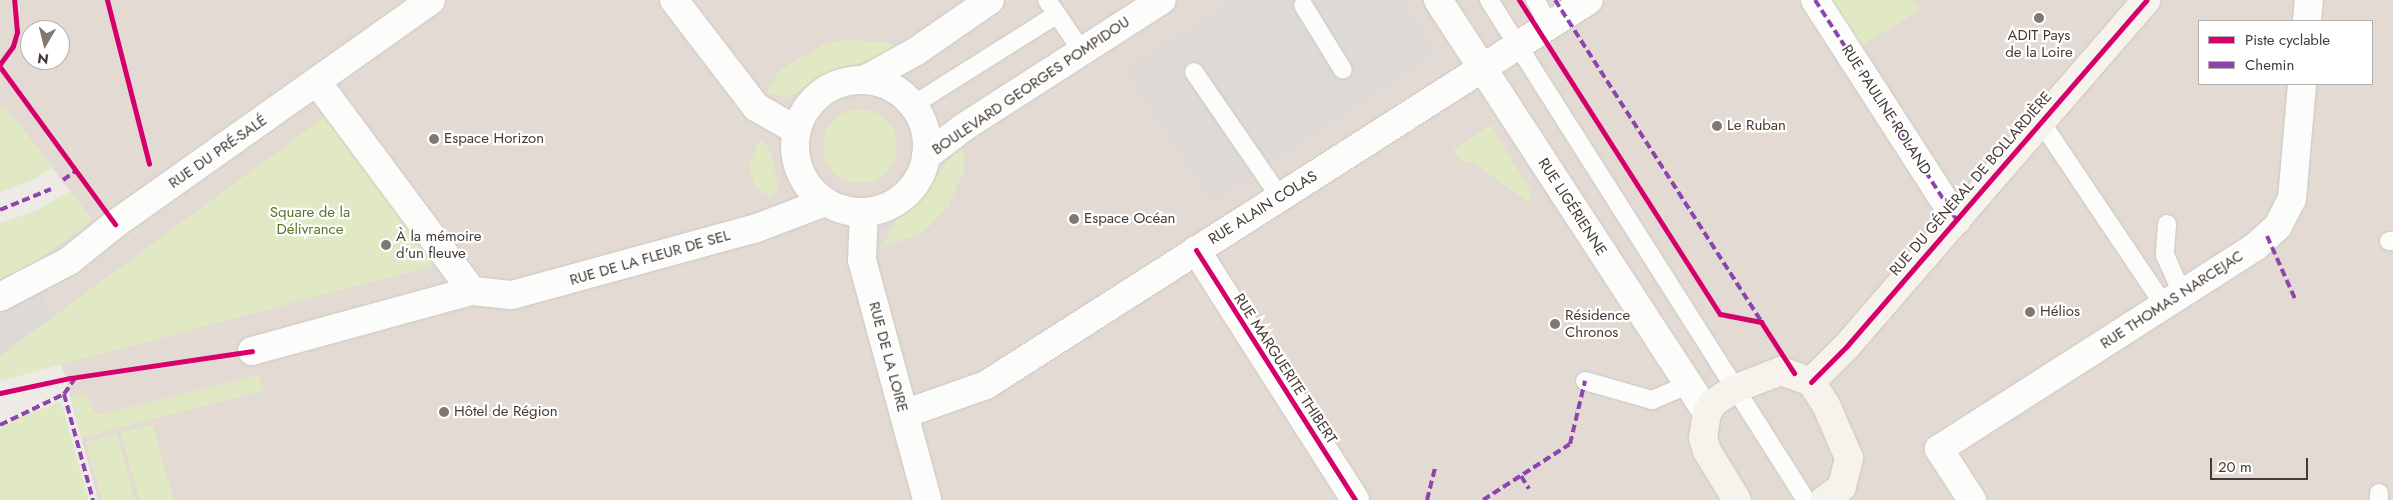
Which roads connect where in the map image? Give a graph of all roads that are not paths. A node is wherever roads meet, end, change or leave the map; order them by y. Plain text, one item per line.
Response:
1 (431, 0) edge
2 (674, 0) edge
3 (990, 0) edge
4 (1162, 0) edge
5 (1438, 0) edge
6 (1489, 0) edge
7 (1535, 0) edge
8 (1589, 0) edge
9 (1815, 0) edge
10 (2147, 0) edge
11 (2309, 0) edge
12 (1303, 4) dead end
13 (1051, 7) edge
14 (2307, 20) edge
15 (1550, 26) junction
16 (1519, 47) junction
17 (1082, 51) junction
18 (1343, 70) dead end
19 (1482, 70) junction
20 (1194, 72) dead end
21 (864, 80) junction
22 (317, 82) junction
23 (2302, 85) edge
24 (913, 105) junction
25 (2042, 122) junction
26 (796, 130) junction
27 (926, 156) junction
28 (1280, 197) junction
29 (826, 202) junction
30 (864, 212) junction
31 (1957, 220) junction
32 (2167, 224) dead end
33 (1196, 250) junction
34 (472, 292) junction
35 (0, 297) edge
36 (2173, 299) junction
37 (252, 351) dead end
38 (1585, 381) dead end
39 (1811, 382) junction
40 (1688, 385) junction
41 (1734, 389) junction
42 (1707, 413) junction
43 (904, 414) junction
44 (1851, 489) edge
45 (927, 500) edge
46 (1355, 500) edge
47 (1737, 500) edge
48 (1806, 500) edge
49 (1824, 500) edge
50 (1972, 500) edge

1 - 22 street, RUE DU PRÉ-SALÉ
2 - 26 street
3 - 21 street
4 - 17 street, BOULEVARD GEORGES POMPIDOU
5 - 19 street, RUE LIGÉRIENNE
6 - 16 lane
7 - 15 lane
8 - 15 street, RUE ALAIN COLAS
9 - 31 street, RUE PAULINE ROLAND
10 - 25 street, RUE DU GÉNÉRAL DE BOLLARDIÈRE
11 - 14 street
12 - 18 lane
13 - 17 lane
13 - 24 lane
15 - 16 street, RUE ALAIN COLAS
16 - 19 street, RUE ALAIN COLAS
16 - 41 lane
17 - 27 street, BOULEVARD GEORGES POMPIDOU
19 - 28 street, RUE ALAIN COLAS
19 - 40 street, RUE LIGÉRIENNE
20 - 28 lane
21 - 24 street
21 - 26 street
22 - 34 street
22 - 35 street, RUE DU PRÉ-SALÉ
23 - 36 street, RUE THOMAS NARCEJAC
24 - 27 street
25 - 31 street, RUE DU GÉNÉRAL DE BOLLARDIÈRE
25 - 36 lane
26 - 29 street
27 - 30 street
28 - 33 street, RUE ALAIN COLAS
29 - 30 street
29 - 34 street, RUE DE LA FLEUR DE SEL
30 - 43 street, RUE DE LA LOIRE
31 - 39 street, RUE DU GÉNÉRAL DE BOLLARDIÈRE
32 - 36 lane
33 - 43 street, RUE ALAIN COLAS
33 - 46 street, RUE MARGUERITE THIBERT
34 - 37 street
36 - 50 street, RUE THOMAS NARCEJAC
38 - 40 lane
39 - 41 street
39 - 44 street
40 - 42 street, RUE LIGÉRIENNE
41 - 42 street
41 - 48 lane
42 - 47 street
43 - 45 street, RUE DE LA LOIRE
44 - 49 street

